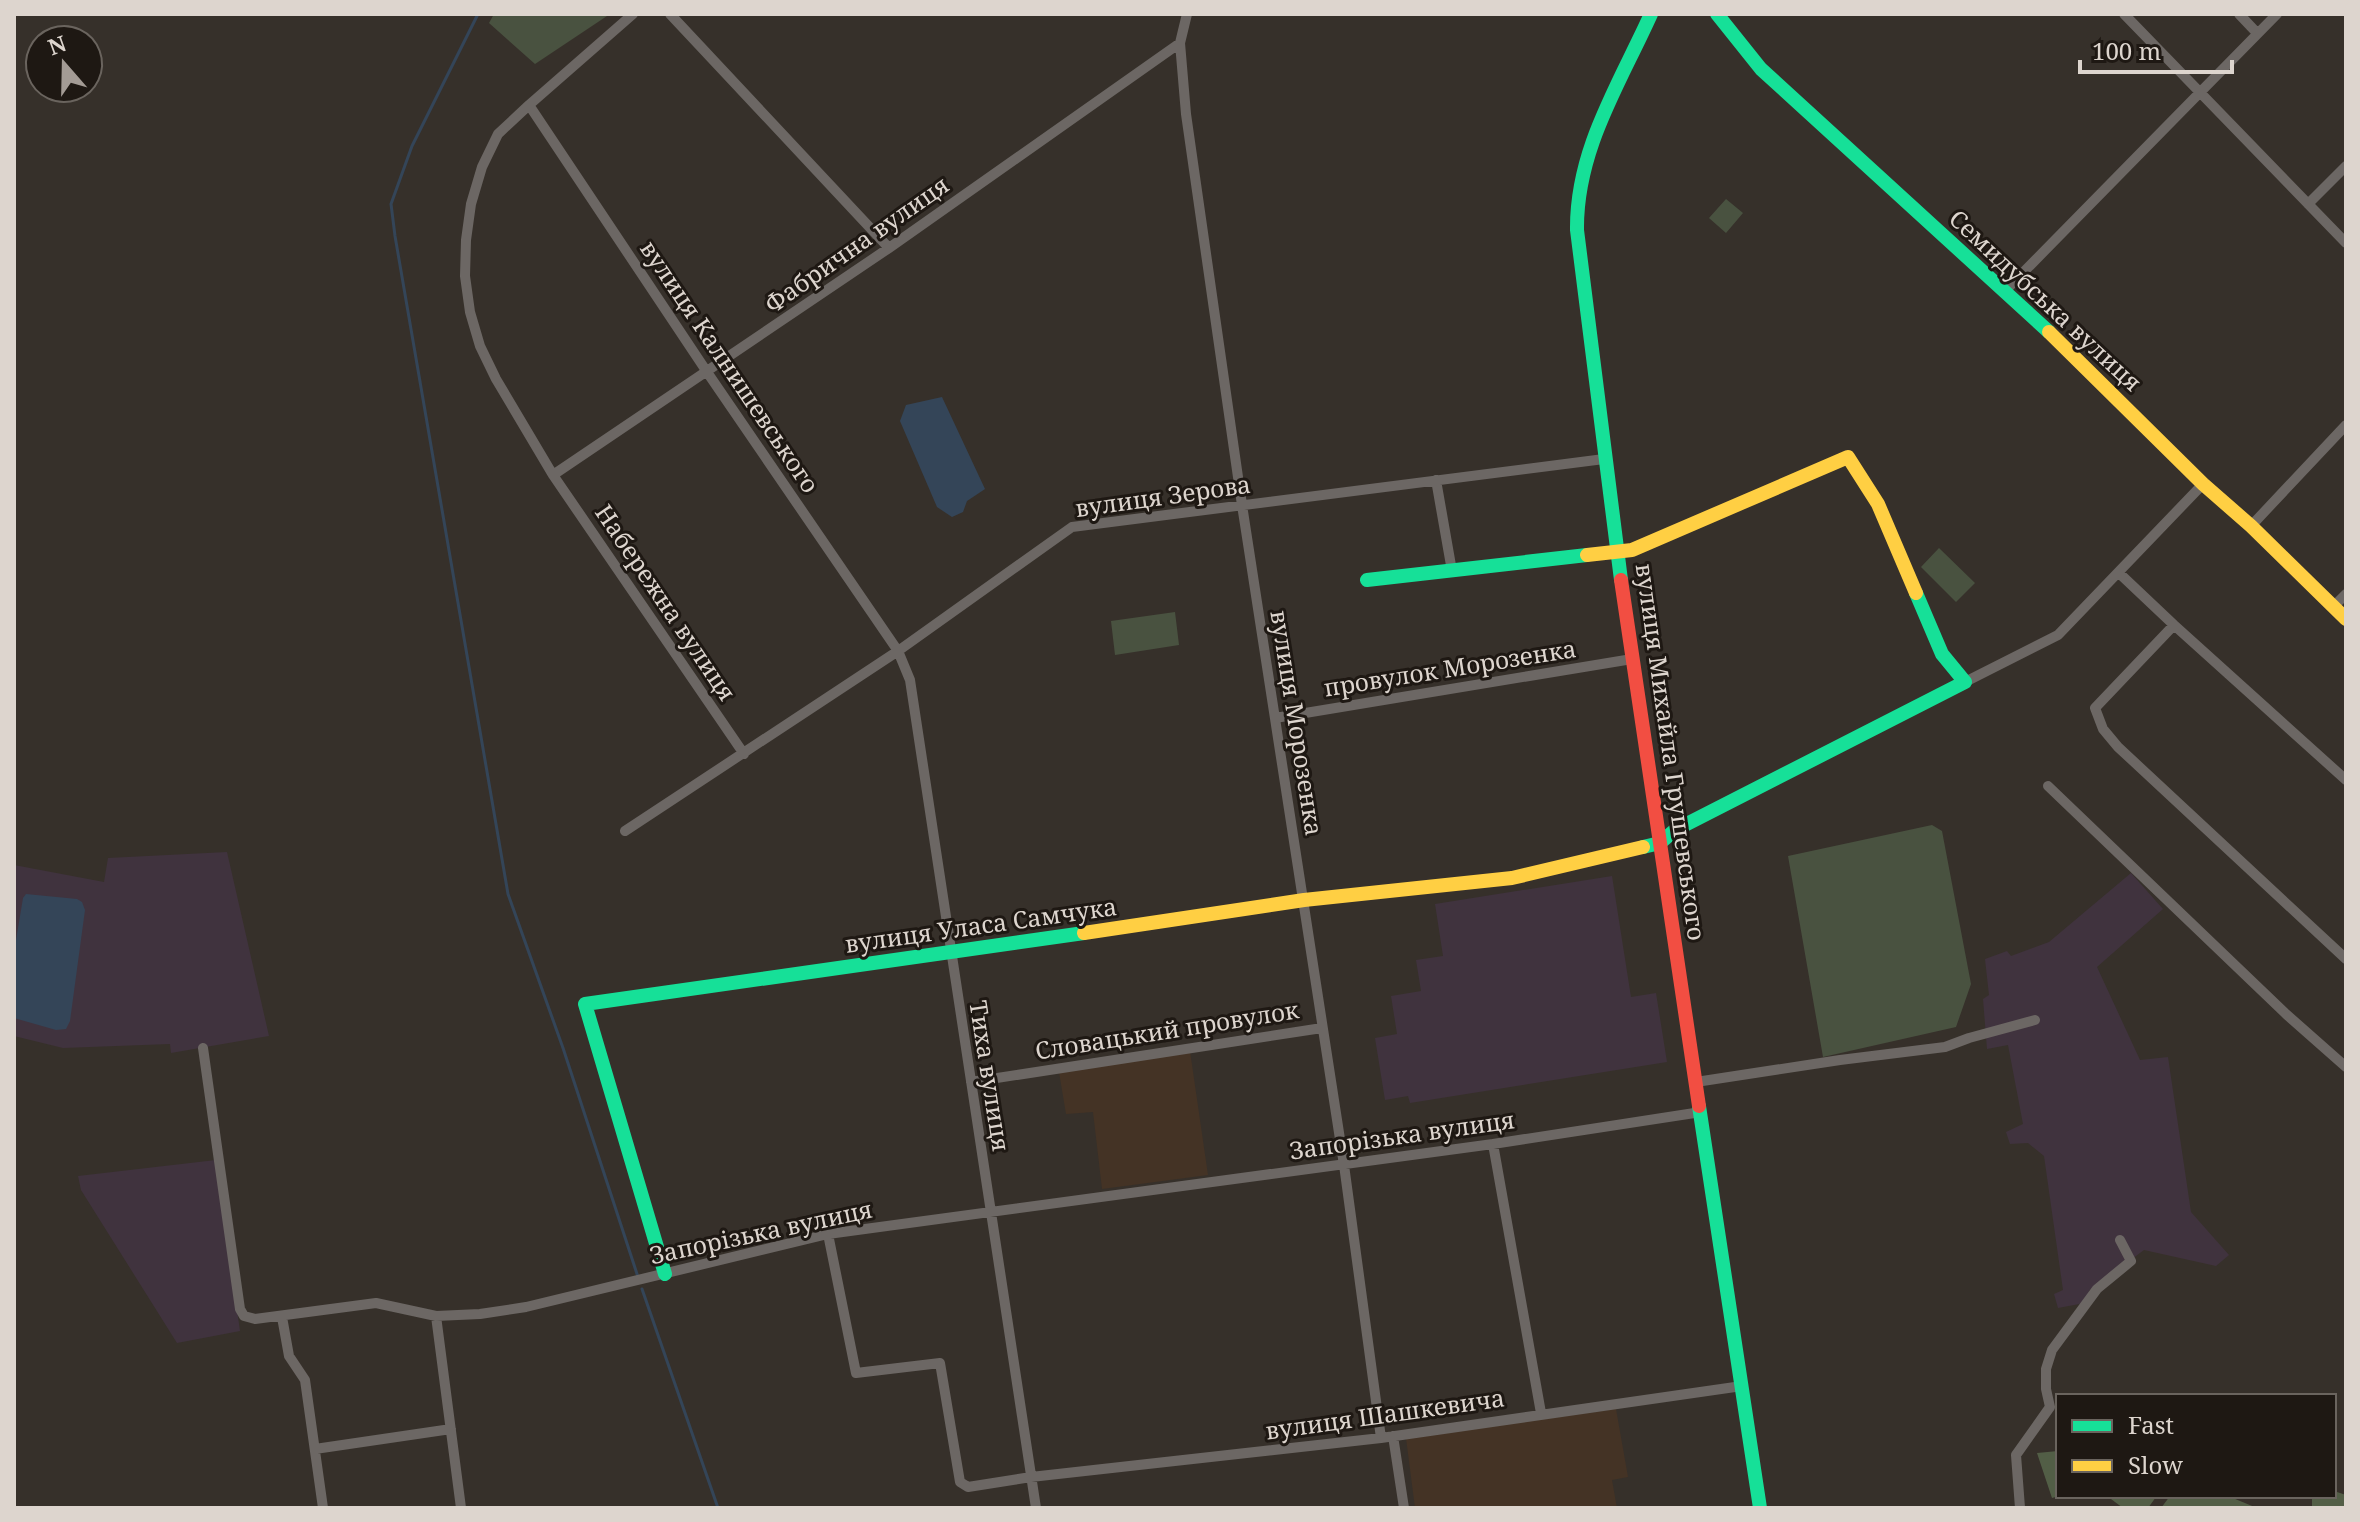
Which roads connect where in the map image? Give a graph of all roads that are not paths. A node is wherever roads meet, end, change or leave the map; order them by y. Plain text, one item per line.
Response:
1 (633, 14) edge
2 (670, 14) edge
3 (1187, 14) edge
4 (1651, 14) edge
5 (1717, 14) edge
6 (2124, 14) edge
7 (2239, 14) edge
8 (2277, 14) edge
9 (2257, 33) junction
10 (1180, 43) junction
11 (2200, 93) junction
12 (529, 105) junction
13 (2346, 166) edge
14 (2308, 204) junction
15 (2346, 243) edge
16 (889, 248) junction
17 (2005, 291) junction
18 (707, 372) junction
19 (2346, 425) edge
20 (1604, 459) junction
21 (553, 475) junction
22 (1436, 480) junction
23 (2203, 484) junction
24 (1242, 505) junction
25 (2251, 526) junction
26 (1618, 552) junction
27 (1452, 571) junction
28 (2119, 573) junction
29 (1367, 580) dead end
30 (2346, 594) edge
31 (2333, 607) junction
32 (2346, 619) edge
33 (2174, 625) junction
34 (898, 651) junction
35 (1632, 659) junction
36 (1965, 682) junction
37 (1275, 718) junction
38 (744, 754) junction
39 (2346, 780) edge
40 (2048, 786) dead end
41 (625, 831) dead end
42 (1660, 843) junction
43 (1304, 900) junction
44 (950, 953) junction
45 (2346, 959) edge
46 (2035, 1020) dead end
47 (1322, 1028) junction
48 (203, 1048) dead end
49 (2346, 1067) edge
50 (971, 1082) junction
51 (1696, 1082) junction
52 (1701, 1112) junction
53 (1493, 1144) junction
54 (1344, 1165) junction
55 (989, 1213) junction
56 (828, 1234) junction
57 (2120, 1240) dead end
58 (665, 1274) junction
59 (436, 1316) junction
60 (282, 1317) junction
61 (1742, 1386) junction
62 (1541, 1413) junction
63 (451, 1429) junction
64 (1393, 1436) junction
65 (1381, 1438) junction
66 (315, 1449) junction
67 (1031, 1477) junction
68 (323, 1508) edge
69 (461, 1508) edge
70 (1036, 1508) edge
71 (1404, 1508) edge
72 (1760, 1508) edge
73 (2020, 1508) edge

1 - 12 street, Набережна вулиця
2 - 16 street
3 - 10 street, вулиця Морозенка
4 - 20 street, вулиця Михайла Грушевського
5 - 17 street, Семидубська вулиця
6 - 11 street
7 - 9 street
8 - 9 street
9 - 11 street
10 - 16 street, Фабрична вулиця
10 - 24 street, вулиця Морозенка
11 - 14 street
11 - 17 street
12 - 18 street, вулиця Калнишевського
12 - 21 street, Набережна вулиця
13 - 14 street
14 - 15 street
16 - 18 street, Фабрична вулиця
17 - 23 street, Семидубська вулиця
18 - 21 street, Фабрична вулиця
18 - 34 street, вулиця Калнишевського
19 - 25 street
20 - 22 street, вулиця Зерова
20 - 26 street, вулиця Михайла Грушевського
21 - 38 street, Набережна вулиця
22 - 24 street, вулиця Зерова
22 - 27 street
23 - 25 street, Семидубська вулиця
23 - 28 street
24 - 34 street, вулиця Зерова
24 - 37 street, вулиця Морозенка
25 - 31 street, Семидубська вулиця
26 - 27 street
26 - 35 street, вулиця Михайла Грушевського
26 - 36 street
27 - 29 street
28 - 33 street
28 - 36 street
30 - 31 street
31 - 32 street, Семидубська вулиця
33 - 39 street
33 - 45 street
34 - 38 street, вулиця Зерова
34 - 44 street, Тиха вулиця
35 - 37 street, провулок Морозенка
35 - 42 street, вулиця Михайла Грушевського
36 - 42 street
37 - 43 street, вулиця Морозенка
38 - 41 street, вулиця Зерова
40 - 49 street
42 - 43 street, вулиця Уласа Самчука
42 - 51 street, вулиця Михайла Грушевського
43 - 44 street, вулиця Уласа Самчука
43 - 47 street, вулиця Морозенка
44 - 50 street, Тиха вулиця
44 - 58 street, вулиця Уласа Самчука
46 - 51 street
47 - 50 street, Словацький провулок
47 - 54 street, вулиця Морозенка
48 - 60 street, Запорізька вулиця
50 - 55 street, Тиха вулиця
51 - 52 street, вулиця Михайла Грушевського
52 - 53 street, Запорізька вулиця
52 - 61 street, вулиця Михайла Грушевського
53 - 54 street, Запорізька вулиця
53 - 62 street
54 - 55 street, Запорізька вулиця
54 - 65 street, вулиця Морозенка
55 - 56 street, Запорізька вулиця
55 - 67 street, Тиха вулиця
56 - 58 street, Запорізька вулиця
56 - 67 street, вулиця Шашкевича
57 - 73 street
58 - 59 street, Запорізька вулиця
59 - 60 street, Запорізька вулиця
59 - 63 street
60 - 66 street
61 - 62 street, вулиця Шашкевича
61 - 72 street, вулиця Михайла Грушевського
62 - 64 street, вулиця Шашкевича
63 - 66 street
63 - 69 street
64 - 65 street, вулиця Шашкевича
64 - 71 street
65 - 67 street, вулиця Шашкевича
66 - 68 street
67 - 70 street, Тиха вулиця

